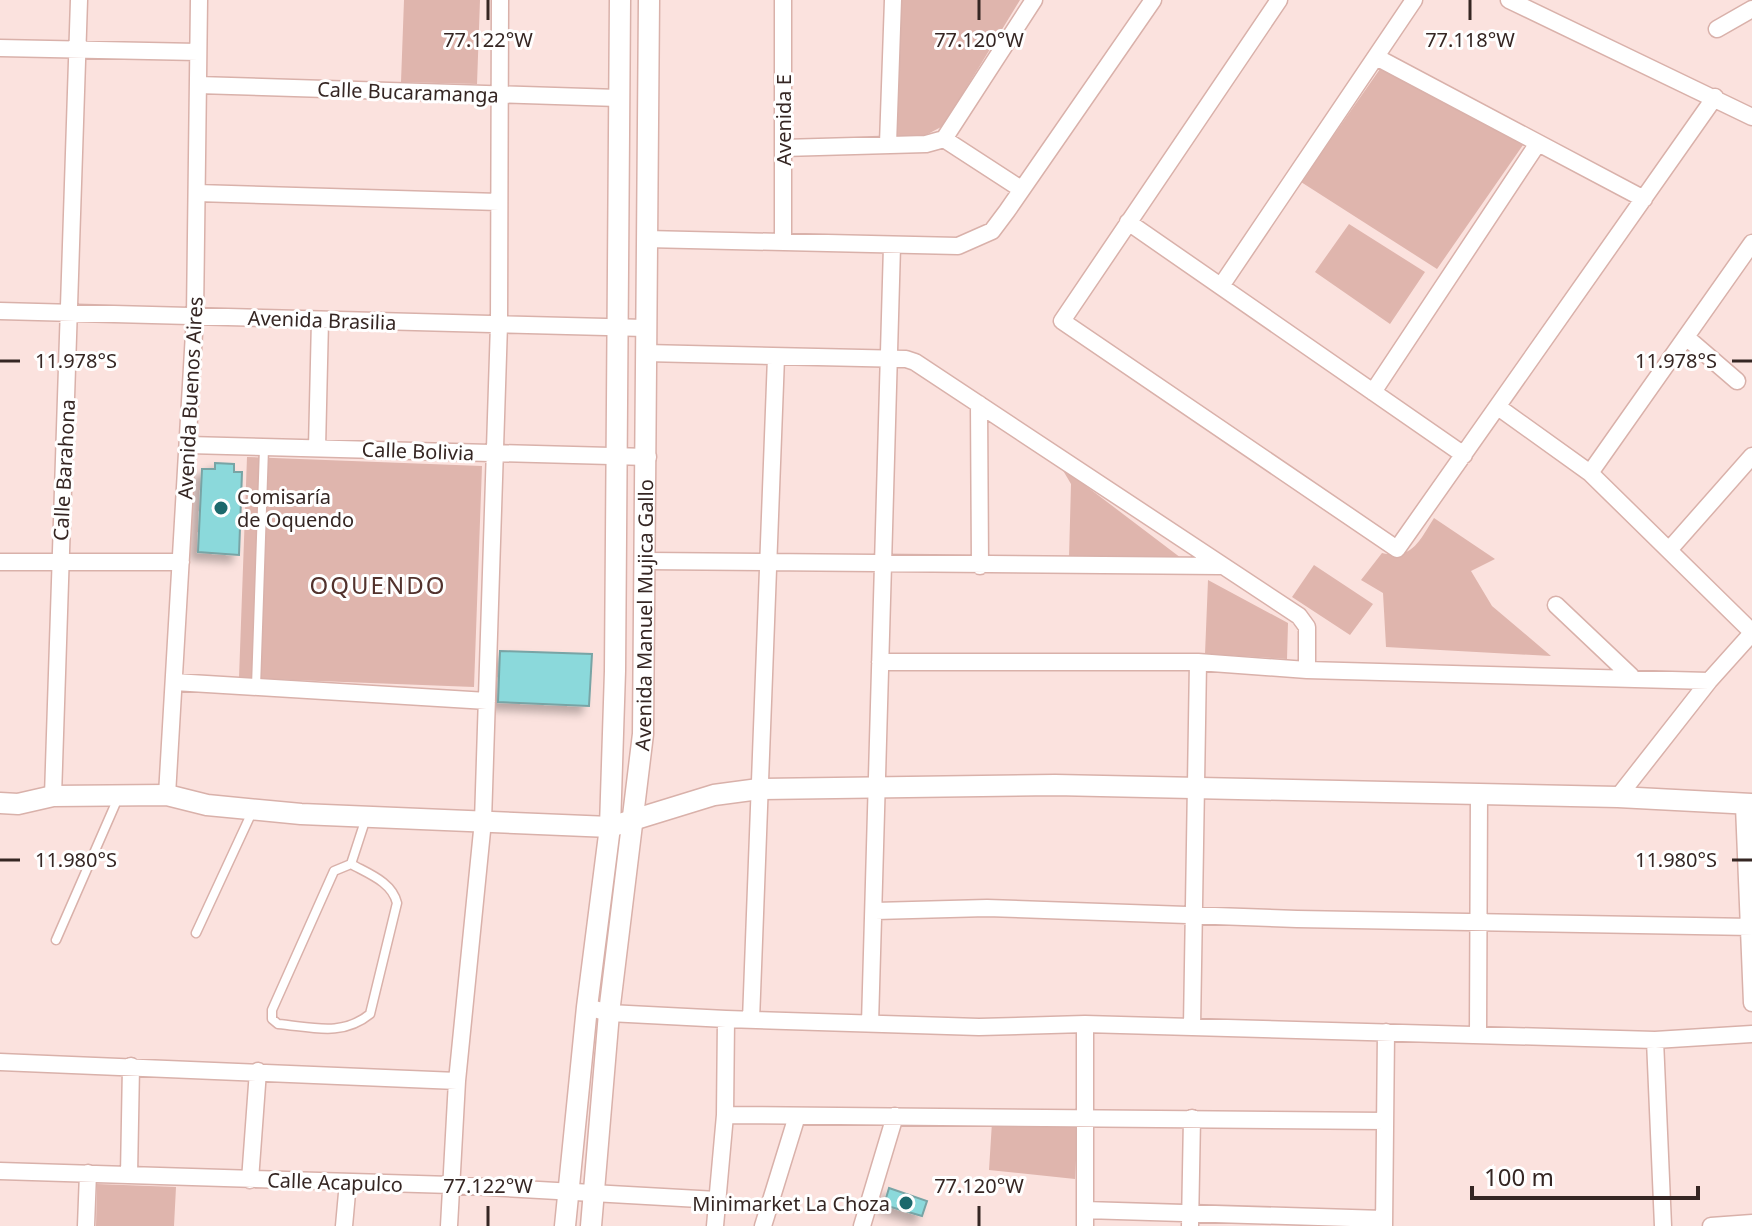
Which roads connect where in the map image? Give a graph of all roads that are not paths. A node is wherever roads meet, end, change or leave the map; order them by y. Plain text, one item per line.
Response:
1 (79, 0) edge
2 (199, 0) edge
3 (500, 0) edge
4 (620, 0) edge
5 (649, 0) edge
6 (783, 0) edge
7 (893, 0) edge
8 (1034, 0) edge
9 (1153, 0) edge
10 (1279, 0) edge
11 (1414, 0) edge
12 (1509, 0) edge
13 (1752, 9) edge
14 (1717, 29) dead end
15 (0, 48) edge
16 (78, 50) junction
17 (198, 52) junction
18 (1378, 58) junction
19 (198, 85) junction
20 (500, 94) junction
21 (1715, 97) junction
22 (618, 98) junction
23 (1752, 117) edge
24 (944, 139) junction
25 (1538, 143) junction
26 (888, 144) junction
27 (783, 148) junction
28 (1021, 189) junction
29 (197, 193) junction
30 (1644, 199) junction
31 (499, 202) junction
32 (1128, 222) junction
33 (646, 239) junction
34 (783, 241) junction
35 (1752, 243) edge
36 (892, 246) junction
37 (1221, 286) junction
38 (0, 311) edge
39 (71, 313) junction
40 (195, 316) junction
41 (320, 320) junction
42 (499, 324) junction
43 (617, 327) junction
44 (645, 328) junction
45 (1686, 337) junction
46 (645, 353) junction
47 (776, 357) junction
48 (891, 358) junction
49 (1737, 381) dead end
50 (1373, 392) junction
51 (979, 404) junction
52 (1498, 407) junction
53 (188, 445) junction
54 (264, 447) junction
55 (317, 448) junction
56 (495, 453) junction
57 (1464, 455) junction
58 (1752, 456) edge
59 (617, 457) junction
60 (648, 457) junction
61 (1590, 473) junction
62 (1669, 550) junction
63 (646, 561) junction
64 (0, 562) edge
65 (60, 562) junction
66 (181, 562) junction
67 (770, 563) junction
68 (883, 566) junction
69 (980, 566) junction
70 (1219, 566) junction
71 (1556, 605) dead end
72 (1752, 632) edge
73 (880, 662) junction
74 (1198, 662) junction
75 (1307, 670) junction
76 (1631, 676) junction
77 (1675, 678) junction
78 (1709, 681) junction
79 (174, 682) junction
80 (256, 687) junction
81 (487, 701) junction
82 (1689, 707) junction
83 (1198, 788) junction
84 (759, 789) junction
85 (877, 790) junction
86 (1479, 794) junction
87 (120, 795) junction
88 (167, 795) junction
89 (53, 796) junction
90 (1618, 797) junction
91 (0, 803) edge
92 (1748, 805) edge
93 (253, 810) junction
94 (367, 817) junction
95 (483, 821) junction
96 (635, 821) junction
97 (610, 827) junction
98 (351, 864) junction
99 (875, 911) junction
100 (1194, 916) junction
101 (1477, 920) junction
102 (1750, 928) edge
103 (196, 933) dead end
104 (56, 940) dead end
105 (1752, 1003) edge
106 (587, 1007) junction
107 (609, 1013) junction
108 (726, 1019) junction
109 (751, 1020) junction
110 (870, 1024) junction
111 (1085, 1024) junction
112 (1192, 1027) junction
113 (1386, 1032) junction
114 (1752, 1034) edge
115 (1478, 1035) junction
116 (1655, 1040) junction
117 (0, 1062) edge
118 (131, 1066) junction
119 (258, 1071) junction
120 (457, 1081) junction
121 (725, 1115) junction
122 (797, 1116) junction
123 (895, 1116) junction
124 (1085, 1117) junction
125 (1192, 1118) junction
126 (1385, 1121) junction
127 (0, 1171) edge
128 (88, 1173) junction
129 (129, 1175) junction
130 (250, 1180) junction
131 (348, 1182) junction
132 (451, 1185) junction
133 (567, 1191) junction
134 (593, 1192) junction
135 (717, 1200) junction
136 (1085, 1218) edge
137 (1190, 1219) edge
138 (1286, 1221) edge
139 (1384, 1222) edge
140 (1752, 1223) edge
141 (86, 1226) edge
142 (344, 1226) edge
143 (449, 1226) edge
144 (565, 1226) edge
145 (591, 1226) edge
146 (715, 1226) edge
147 (763, 1226) edge
148 (862, 1226) edge
149 (1663, 1226) edge
150 (1711, 1226) edge

1 - 16 street, Calle Barahona
2 - 17 street, Avenida Buenos Aires
3 - 20 street
4 - 22 street, Avenida Manuel Mujica Gallo
5 - 33 street, Avenida Manuel Mujica Gallo
6 - 27 street, Avenida E
7 - 26 street
8 - 24 street
9 - 28 street
10 - 32 street
11 - 18 street
12 - 21 street
13 - 14 street
15 - 16 street
16 - 17 street
16 - 39 street, Calle Barahona
17 - 19 street, Avenida Buenos Aires
18 - 25 street
18 - 37 street
19 - 20 street, Calle Bucaramanga
19 - 29 street, Avenida Buenos Aires
20 - 22 street, Calle Bucaramanga
20 - 31 street
21 - 23 street
21 - 30 street
22 - 43 street, Avenida Manuel Mujica Gallo
24 - 26 street
24 - 28 street
25 - 30 street
25 - 50 street
26 - 27 street
27 - 34 street, Avenida E
28 - 36 street
29 - 31 street
29 - 40 street, Avenida Buenos Aires
30 - 52 street
31 - 42 street
32 - 37 street
32 - 57 street
33 - 34 street
33 - 44 street, Avenida Manuel Mujica Gallo
34 - 36 street
35 - 45 street
36 - 48 street
37 - 50 street
38 - 39 street, Avenida Brasilia
39 - 40 street, Avenida Brasilia
39 - 65 street, Calle Barahona
40 - 41 street, Avenida Brasilia
40 - 53 street, Avenida Buenos Aires
41 - 42 street, Avenida Brasilia
41 - 55 street
42 - 43 street, Avenida Brasilia
42 - 56 street
43 - 44 street, Avenida Brasilia
43 - 59 street, Avenida Manuel Mujica Gallo
44 - 46 street, Avenida Manuel Mujica Gallo
45 - 49 street
45 - 61 street
46 - 47 street
46 - 60 street, Avenida Manuel Mujica Gallo
47 - 48 street
47 - 67 street
48 - 51 street
48 - 68 street
50 - 57 street
51 - 69 street
51 - 70 street
52 - 57 street
52 - 61 street
53 - 54 street, Calle Bolivia
53 - 66 street, Avenida Buenos Aires
54 - 55 street, Calle Bolivia
54 - 80 lane
55 - 56 street, Calle Bolivia
56 - 59 street, Calle Bolivia
56 - 81 street
58 - 62 street
59 - 60 street, Calle Bolivia
59 - 97 street, Avenida Manuel Mujica Gallo
60 - 63 street, Avenida Manuel Mujica Gallo
61 - 62 street
62 - 72 street
63 - 67 street
63 - 96 street, Avenida Manuel Mujica Gallo
64 - 65 street
65 - 66 street
65 - 89 street, Calle Barahona
66 - 79 street, Avenida Buenos Aires
67 - 68 street
67 - 84 street
68 - 69 street
68 - 73 street
69 - 70 street
70 - 75 street
71 - 76 street
72 - 78 street
73 - 74 street
73 - 85 street
74 - 75 street
74 - 83 street
75 - 76 street
76 - 77 street
77 - 78 street
77 - 82 street
78 - 82 street
79 - 80 street
79 - 88 street, Avenida Buenos Aires
80 - 81 street
81 - 95 street
82 - 90 street
83 - 85 street
83 - 86 street
83 - 100 street
84 - 85 street
84 - 96 street
84 - 109 street
85 - 99 street
86 - 90 street
86 - 101 street
87 - 88 street
87 - 89 street
87 - 104 lane
88 - 93 street
89 - 91 street
90 - 92 street
92 - 102 street
93 - 94 street
93 - 103 lane
94 - 95 street
94 - 98 lane
95 - 97 street
95 - 120 street
96 - 97 street
96 - 107 street, Avenida Manuel Mujica Gallo
97 - 106 street, Avenida Manuel Mujica Gallo
98 - 98 lane
99 - 100 street
99 - 110 street
100 - 101 street
100 - 112 street
101 - 102 street
101 - 115 street
102 - 105 street
106 - 107 street
106 - 133 street, Avenida Manuel Mujica Gallo
107 - 108 street
107 - 134 street, Avenida Manuel Mujica Gallo
108 - 109 street
108 - 121 street
109 - 110 street
110 - 111 street
111 - 112 street
111 - 124 street
112 - 113 street
113 - 115 street
113 - 126 street
114 - 116 street
115 - 116 street
116 - 149 street
117 - 118 street
118 - 119 street
118 - 129 street
119 - 120 street
119 - 130 street
120 - 132 street
121 - 122 street
121 - 135 street
122 - 123 street
122 - 147 street
123 - 124 street
123 - 148 street
124 - 125 street
124 - 136 street
125 - 126 street
125 - 137 street
126 - 139 street
127 - 128 street, Calle Acapulco
128 - 129 street, Calle Acapulco
128 - 141 street
129 - 130 street, Calle Acapulco
130 - 131 street, Calle Acapulco
131 - 132 street, Calle Acapulco
131 - 142 street
132 - 133 street, Calle Acapulco
132 - 143 street
133 - 134 street, Calle Acapulco
133 - 144 street, Avenida Manuel Mujica Gallo
134 - 135 street, Calle Acapulco
134 - 145 street, Avenida Manuel Mujica Gallo
135 - 146 street
136 - 137 street
137 - 138 street
138 - 139 street
140 - 150 street

